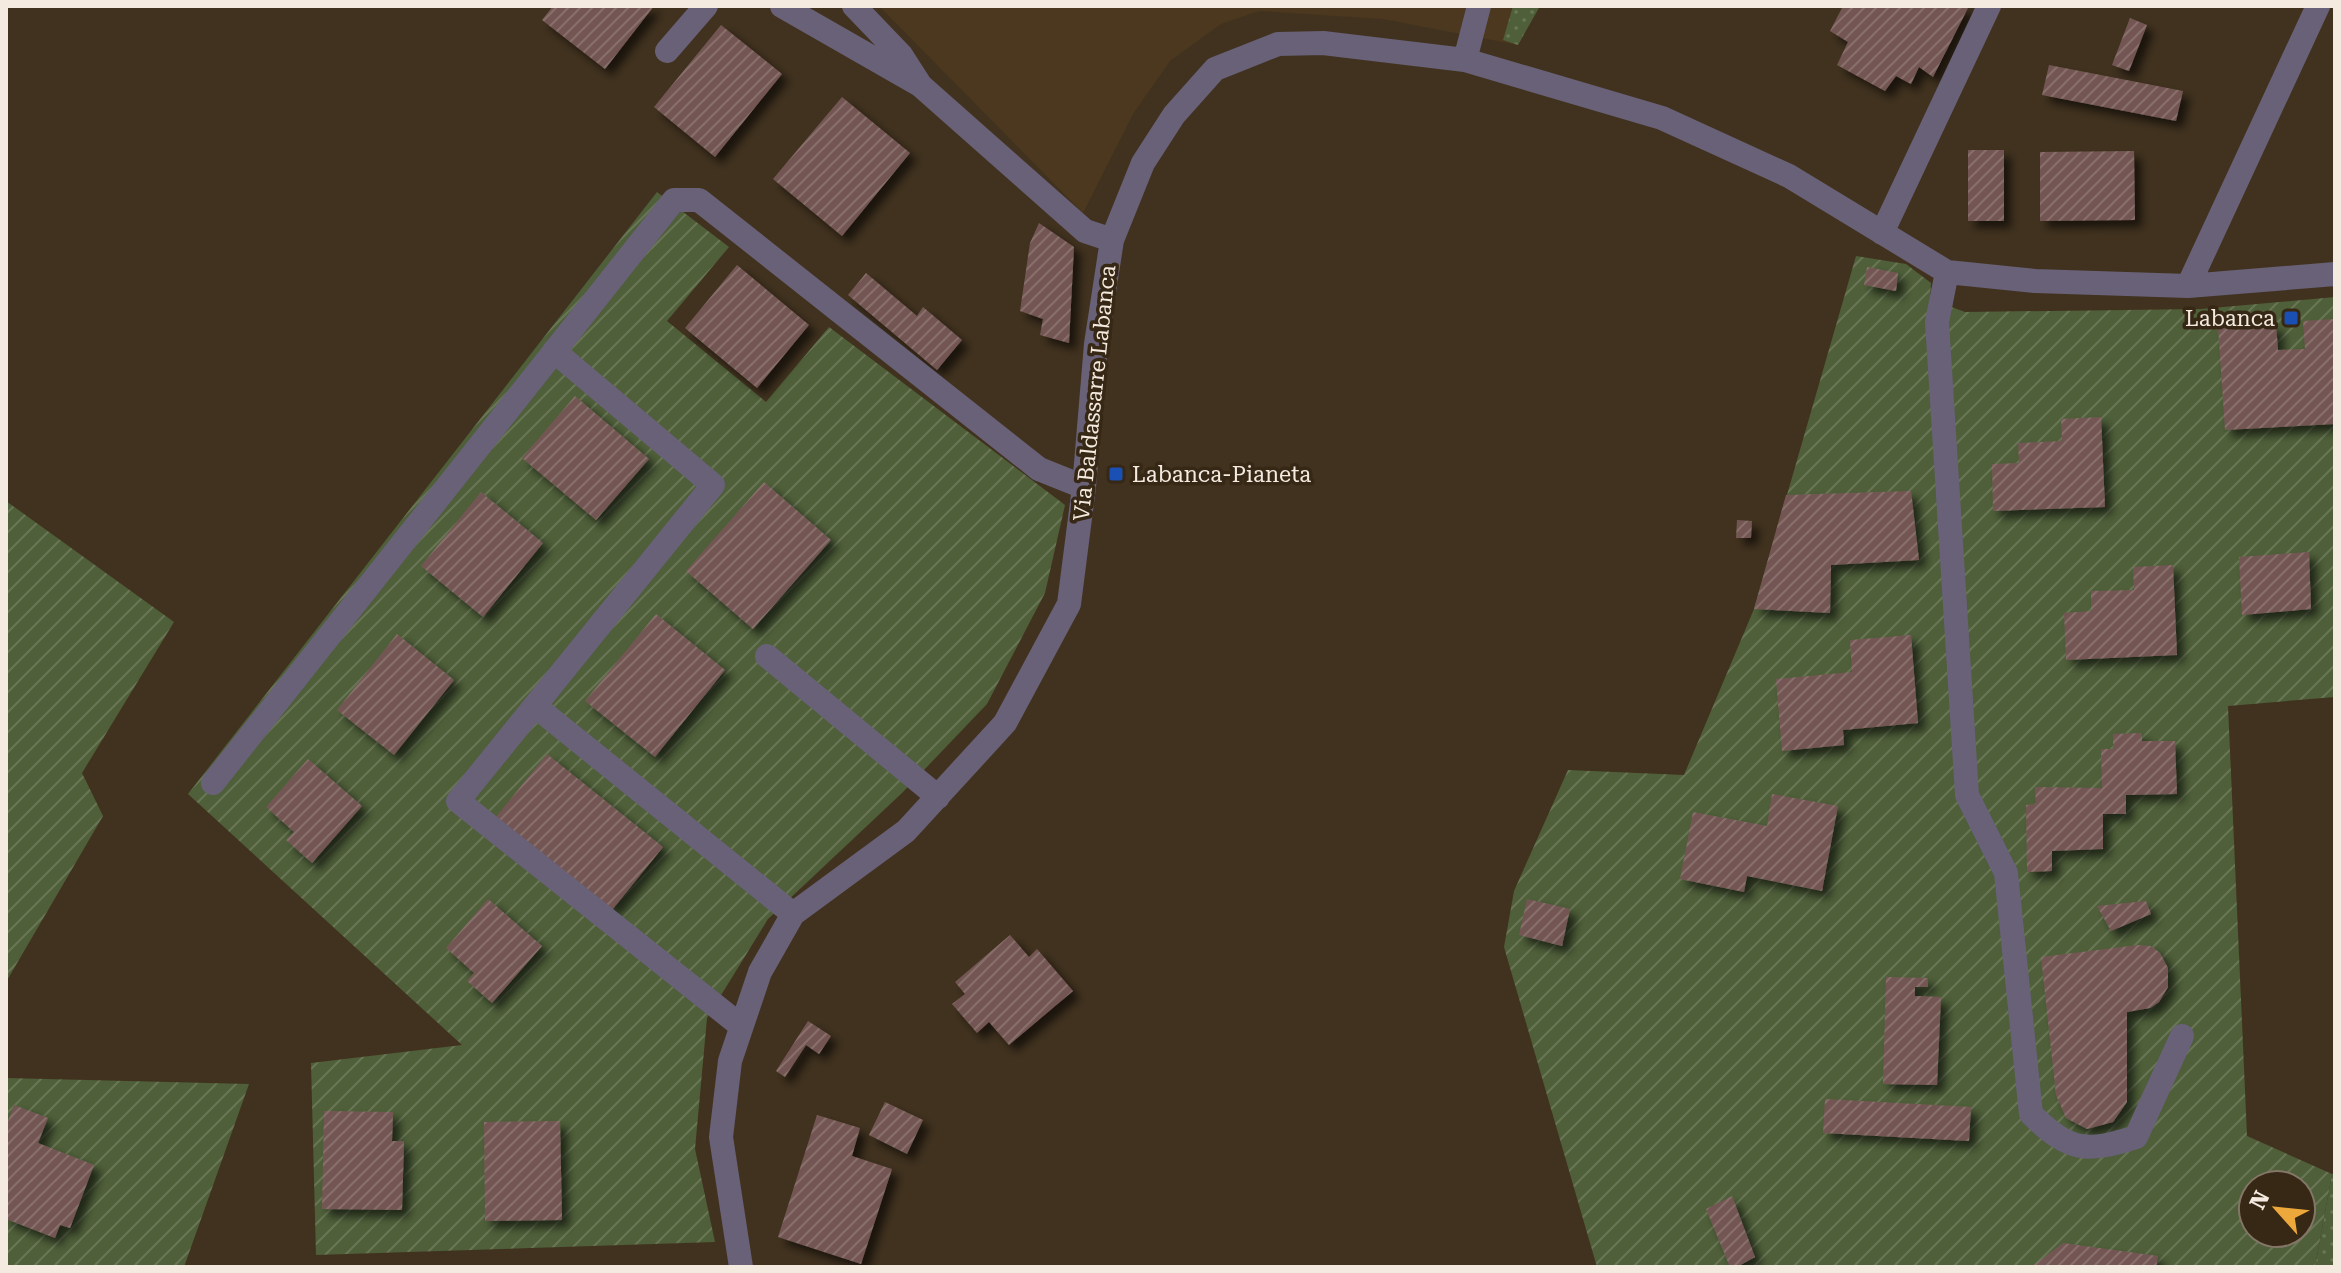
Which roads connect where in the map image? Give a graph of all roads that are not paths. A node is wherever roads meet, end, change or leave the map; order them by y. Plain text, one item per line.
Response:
1 (706, 6) edge
2 (782, 6) edge
3 (854, 6) edge
4 (1479, 6) edge
5 (1989, 6) edge
6 (2318, 6) edge
7 (667, 51) dead end
8 (1465, 60) junction
9 (920, 85) junction
10 (1882, 233) junction
11 (1112, 240) junction
12 (1947, 272) junction
13 (2335, 274) edge
14 (2188, 286) junction
15 (554, 351) junction
16 (1084, 487) junction
17 (767, 656) dead end
18 (535, 706) junction
19 (213, 783) dead end
20 (938, 797) junction
21 (793, 914) junction
22 (741, 1026) junction
23 (2182, 1036) dead end
24 (741, 1267) edge

1 - 7 street
2 - 9 street
3 - 9 street
4 - 8 street
5 - 10 street
6 - 14 street
8 - 10 street, Via Baldassarre Labanca
8 - 11 street, Via Baldassarre Labanca
9 - 11 street
10 - 12 street, Via Baldassarre Labanca
11 - 16 street, Via Baldassarre Labanca
12 - 14 street, Via Baldassarre Labanca
12 - 23 street
13 - 14 street, Via Baldassarre Labanca
15 - 16 street
15 - 18 street
15 - 19 street
16 - 20 street, Via Baldassarre Labanca
17 - 20 street
18 - 21 street
18 - 22 street
20 - 21 street, Via Baldassarre Labanca
21 - 22 street, Via Baldassarre Labanca
22 - 24 street, Via Baldassarre Labanca

